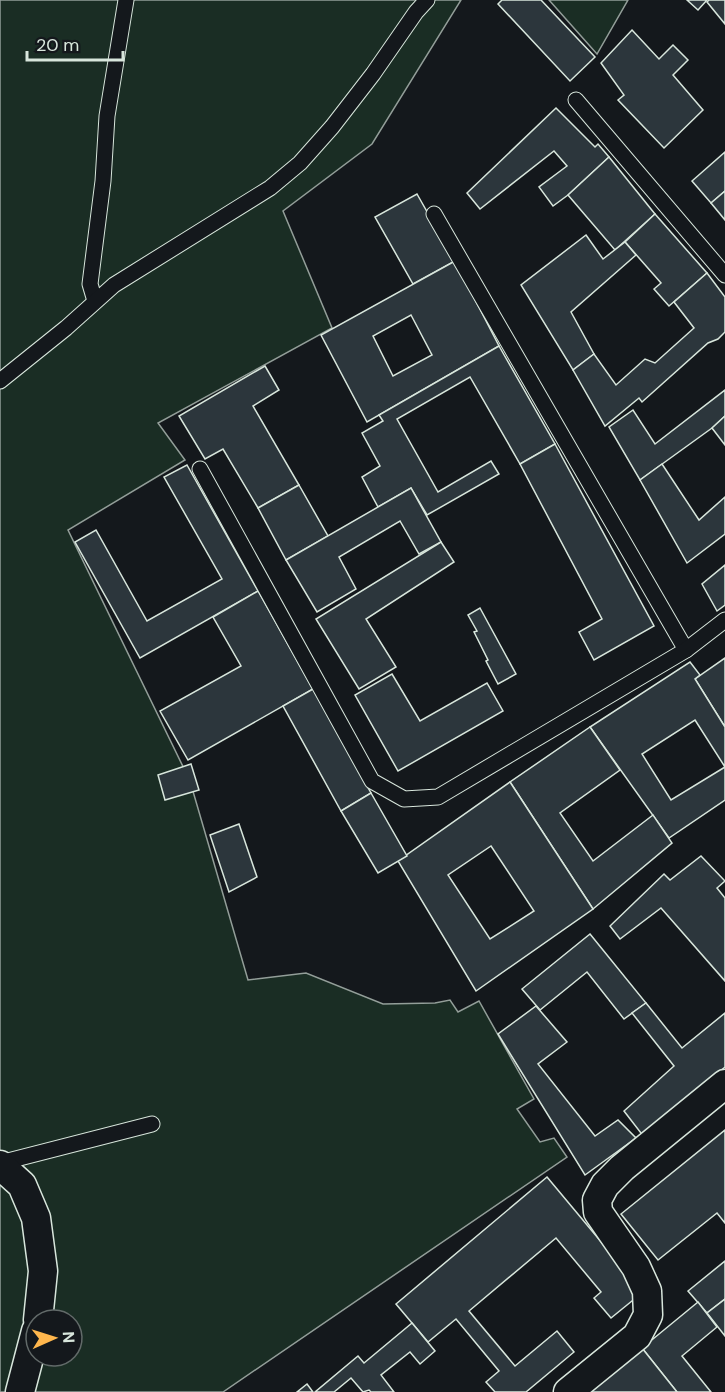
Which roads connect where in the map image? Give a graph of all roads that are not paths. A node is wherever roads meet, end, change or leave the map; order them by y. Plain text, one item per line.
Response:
1 (126, 0) edge
2 (427, 0) edge
3 (576, 100) dead end
4 (434, 214) dead end
5 (725, 275) edge
6 (95, 301) junction
7 (0, 381) edge
8 (200, 469) dead end
9 (725, 620) edge
10 (686, 650) junction
11 (725, 1084) edge
12 (152, 1124) dead end
13 (0, 1164) edge
14 (39, 1308) edge
15 (26, 1368) edge
16 (20, 1392) edge
17 (568, 1392) edge

1 - 6 lane
2 - 6 lane
3 - 5 lane
4 - 10 lane
6 - 7 lane
8 - 10 lane
9 - 10 lane
11 - 17 street
12 - 13 lane
13 - 14 street
15 - 16 street

